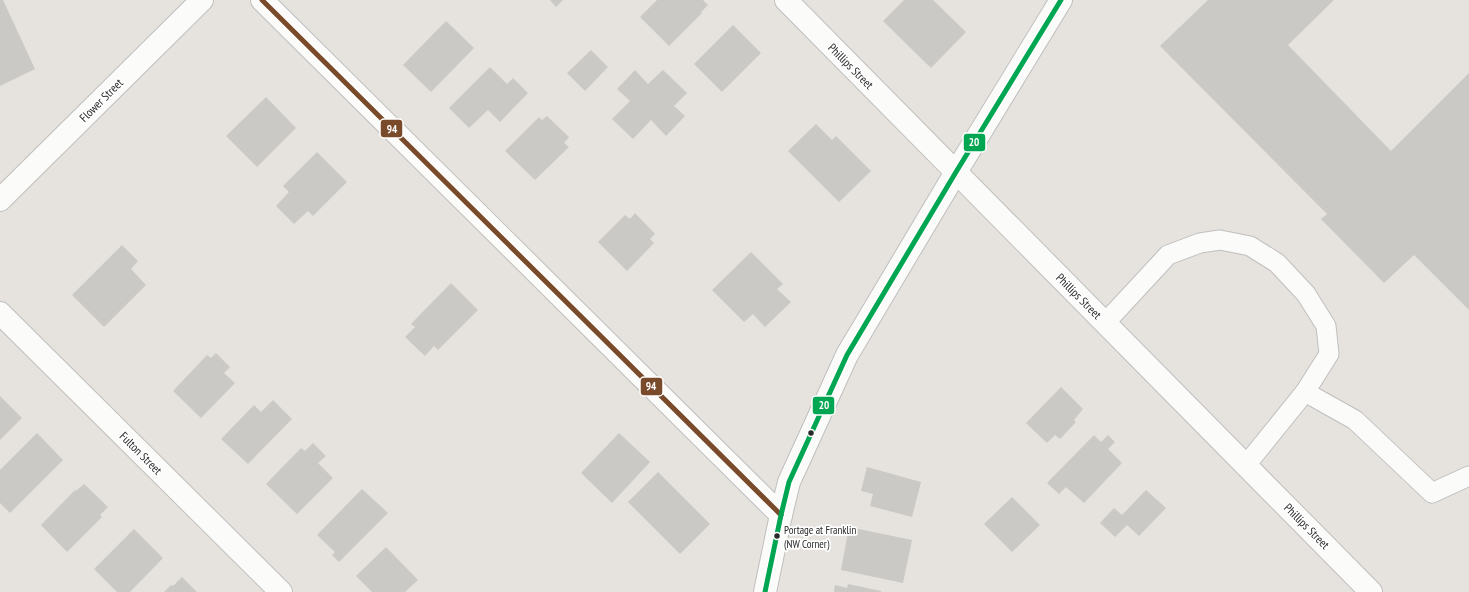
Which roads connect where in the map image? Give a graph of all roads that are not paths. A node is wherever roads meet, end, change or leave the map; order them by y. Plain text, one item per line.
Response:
1 (202, 0) edge
2 (262, 0) edge
3 (786, 0) edge
4 (1061, 0) edge
5 (956, 172) junction
6 (0, 200) edge
7 (0, 313) edge
8 (1106, 323) junction
9 (1305, 392) junction
10 (1246, 465) junction
11 (1469, 476) edge
12 (781, 515) junction
13 (282, 592) edge
14 (765, 592) edge
15 (1372, 592) edge

1 - 6 street, Flower Street
2 - 12 street
3 - 5 street, Phillips Street
4 - 5 street
5 - 8 street, Phillips Street
5 - 12 street
7 - 13 street, Fulton Street
8 - 9 lane
8 - 10 street, Phillips Street
9 - 10 lane
9 - 11 lane
10 - 15 street, Phillips Street
12 - 14 street

